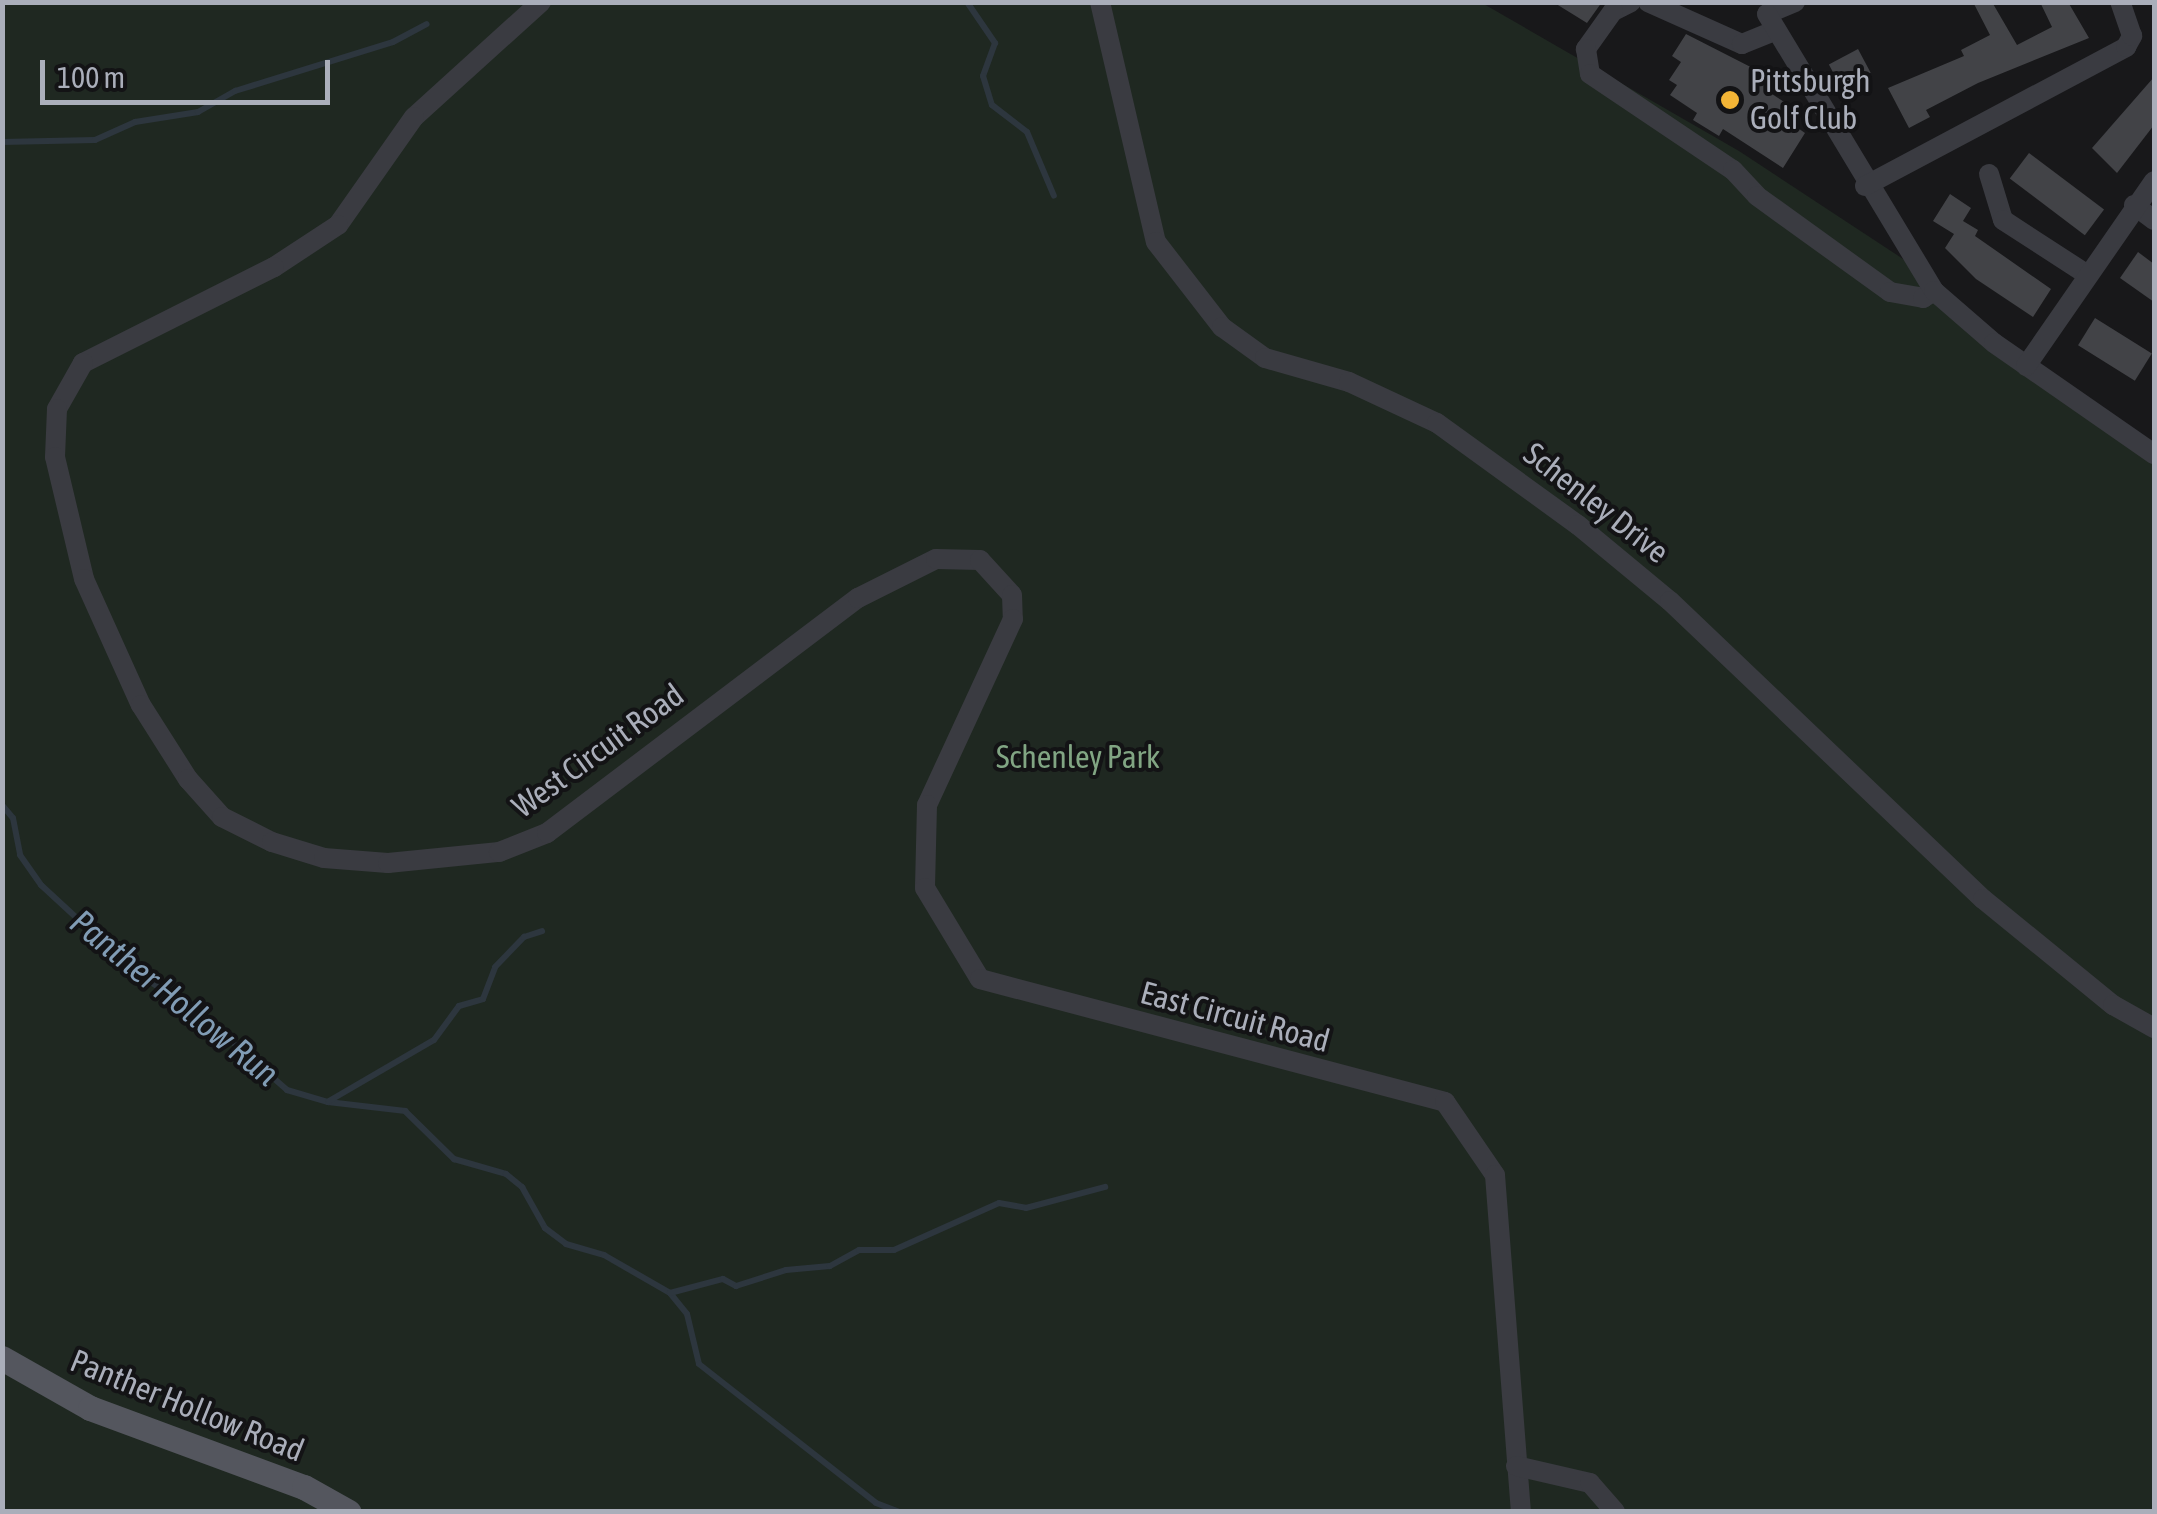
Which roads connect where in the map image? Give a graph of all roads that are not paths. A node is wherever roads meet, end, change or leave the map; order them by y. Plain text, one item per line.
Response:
1 (541, 2) edge
2 (1100, 2) edge
3 (1631, 2) edge
4 (1648, 2) edge
5 (1795, 2) edge
6 (2120, 2) edge
7 (1771, 22) junction
8 (1989, 174) dead end
9 (2154, 181) edge
10 (1866, 186) junction
11 (2134, 205) junction
12 (2154, 220) edge
13 (2086, 274) junction
14 (1934, 291) junction
15 (2026, 366) junction
16 (2154, 454) edge
17 (1013, 618) joint
18 (2154, 1028) edge
19 (2, 1358) edge
20 (1516, 1466) junction
21 (349, 1512) edge
22 (1520, 1512) edge
23 (1615, 1512) edge

1 - 17 street, West Circuit Road
2 - 18 street, Schenley Drive
3 - 14 street
4 - 7 street
5 - 7 street
6 - 10 street
7 - 10 street
8 - 13 street
9 - 11 street
10 - 14 street
11 - 12 street
11 - 13 street
13 - 15 street
14 - 15 street
15 - 16 street
17 - 20 street, East Circuit Road
19 - 21 main road, Panther Hollow Road
20 - 22 street, East Circuit Road
20 - 23 street

